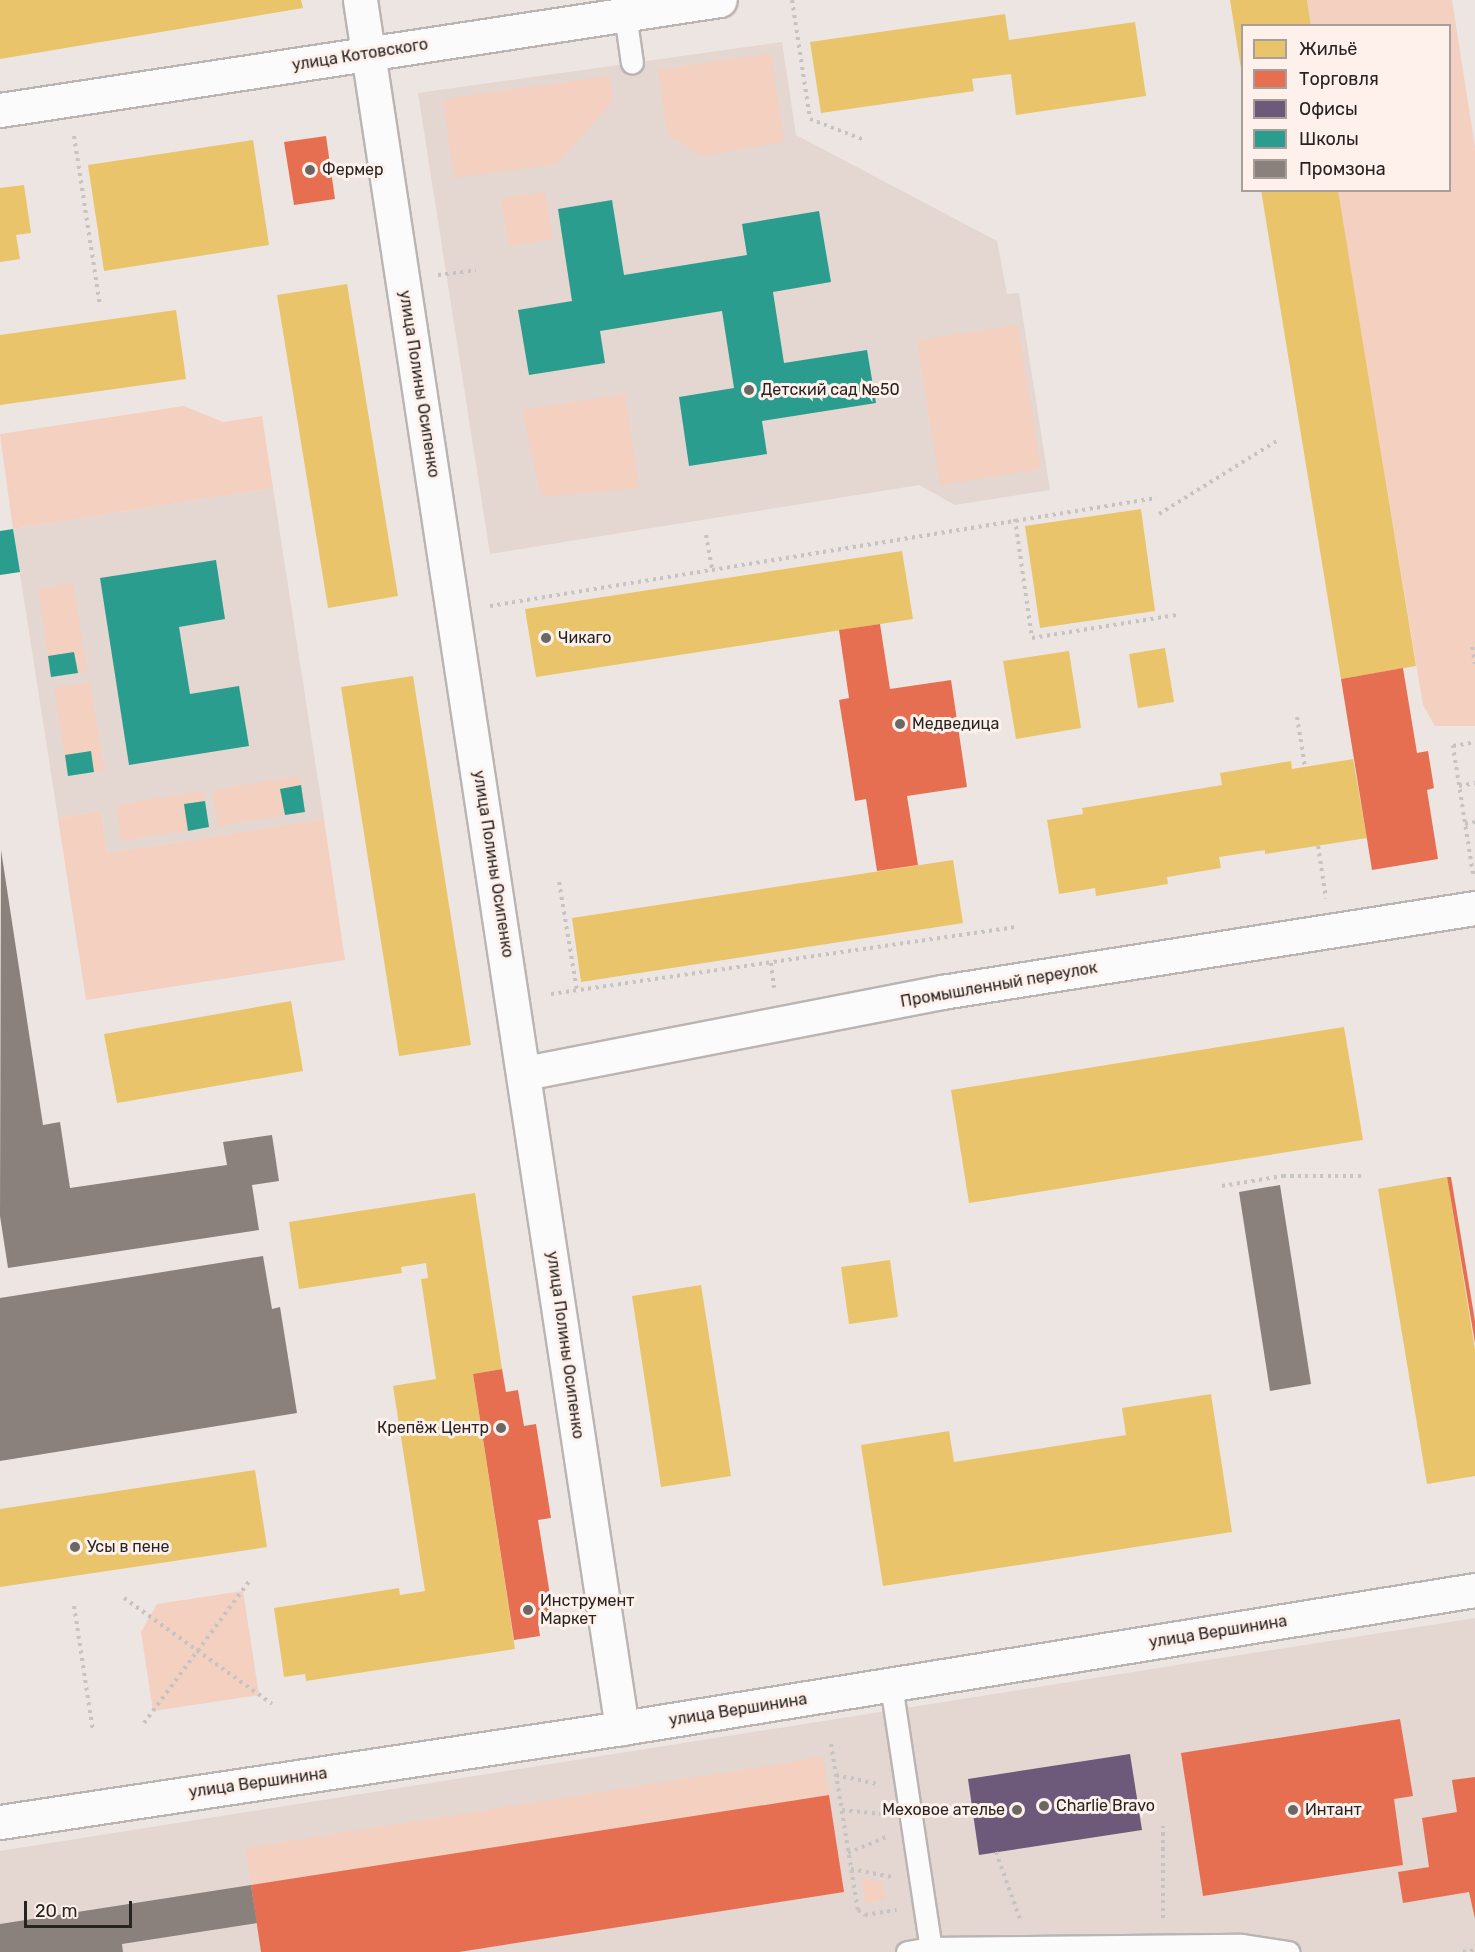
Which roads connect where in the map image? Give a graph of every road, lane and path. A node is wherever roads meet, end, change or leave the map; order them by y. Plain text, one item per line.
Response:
1 (360, 0) edge
2 (720, 0) edge
3 (792, 0) edge
4 (625, 14) junction
5 (368, 54) junction
6 (632, 63) dead end
7 (0, 110) edge
8 (74, 136) dead end
9 (862, 139) dead end
10 (476, 270) dead end
11 (437, 276) dead end
12 (100, 306) dead end
13 (1280, 439) dead end
14 (1156, 498) dead end
15 (1159, 514) dead end
16 (1015, 519) junction
17 (706, 535) dead end
18 (712, 569) junction
19 (489, 606) dead end
20 (1176, 615) dead end
21 (1472, 647) dead end
22 (1475, 664) edge
23 (1297, 717) dead end
24 (1475, 742) edge
25 (1305, 767) dead end
26 (1475, 783) edge
27 (1459, 786) junction
28 (1475, 822) edge
29 (1465, 824) junction
30 (1318, 846) dead end
31 (559, 882) dead end
32 (1474, 892) edge
33 (1014, 927) dead end
34 (1331, 931) junction
35 (577, 991) junction
36 (551, 994) dead end
37 (525, 1073) junction
38 (1364, 1176) dead end
39 (1221, 1186) dead end
40 (251, 1579) dead end
41 (1475, 1590) edge
42 (124, 1598) dead end
43 (74, 1606) dead end
44 (198, 1651) junction
45 (891, 1685) junction
46 (272, 1704) dead end
47 (144, 1723) dead end
48 (622, 1728) junction
49 (93, 1732) dead end
50 (831, 1744) dead end
51 (836, 1775) junction
52 (878, 1784) dead end
53 (842, 1810) junction
54 (882, 1814) dead end
55 (0, 1822) edge
56 (1163, 1826) dead end
57 (886, 1837) dead end
58 (996, 1852) dead end
59 (848, 1853) junction
60 (850, 1869) junction
61 (891, 1877) dead end
62 (1163, 1908) dead end
63 (897, 1910) dead end
64 (1030, 1947) junction
65 (931, 1948) junction
66 (1475, 1950) edge
67 (907, 1952) edge
68 (1288, 1952) edge
69 (1463, 1952) edge

1 - 5 street, улица Полины Осипенко
2 - 4 street, улица Котовского
3 - 9 path
4 - 5 street, улица Котовского
4 - 6 lane
5 - 7 street, улица Котовского
5 - 37 street, улица Полины Осипенко
8 - 12 path
10 - 11 path
13 - 15 path
14 - 16 path
16 - 18 path
16 - 20 path
17 - 18 path
18 - 19 path
21 - 22 path
23 - 25 path
24 - 27 path
26 - 27 path
27 - 29 path
28 - 29 path
29 - 32 path
30 - 34 path
31 - 35 path
32 - 34 street, Промышленный переулок
33 - 35 path
34 - 37 street, Промышленный переулок
35 - 36 path
37 - 48 street, улица Полины Осипенко
38 - 39 path
40 - 44 path
41 - 45 street, улица Вершинина
42 - 44 path
43 - 49 path
44 - 46 path
44 - 47 path
45 - 48 street, улица Вершинина
45 - 65 lane
48 - 55 street, улица Вершинина
50 - 51 path
51 - 52 path
51 - 53 path
53 - 54 path
53 - 59 path
56 - 62 path
57 - 59 path
58 - 64 path
59 - 60 path
60 - 61 path
60 - 63 path
64 - 65 lane
64 - 68 lane
65 - 67 lane
66 - 69 path

